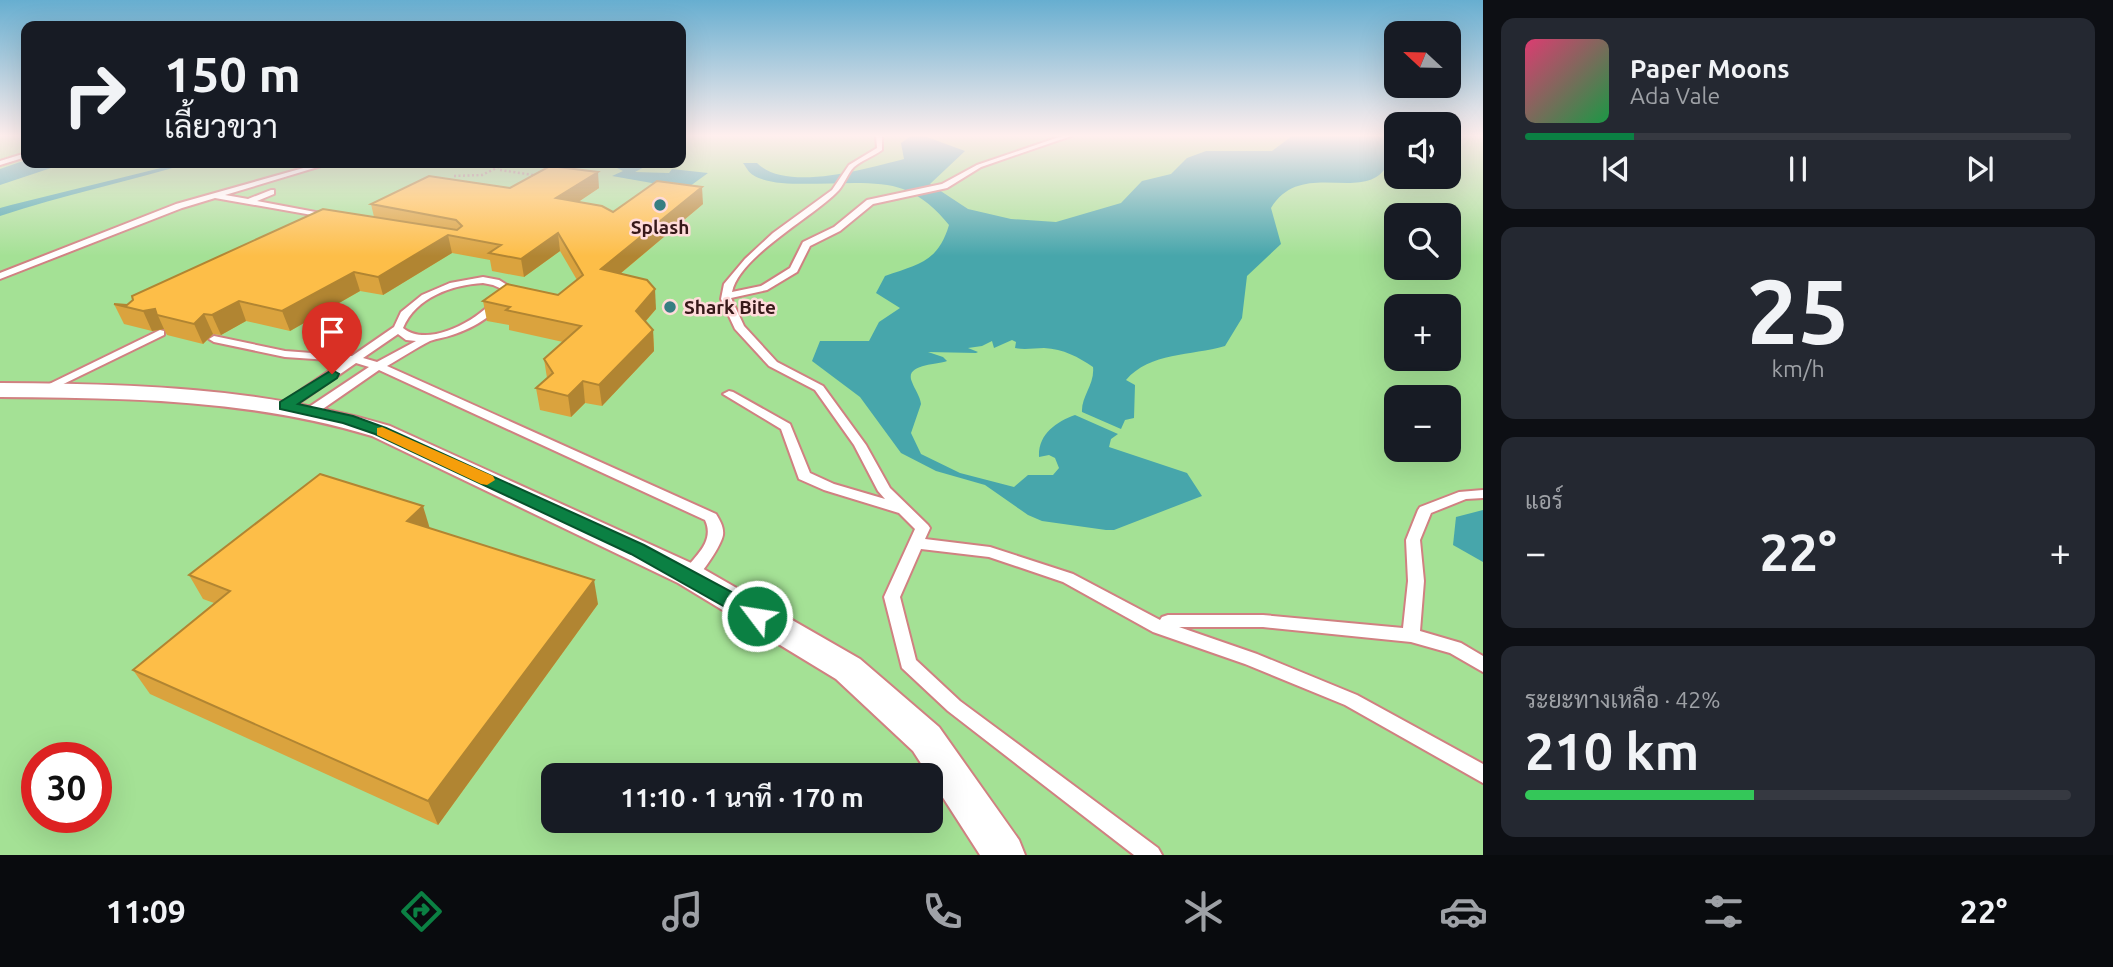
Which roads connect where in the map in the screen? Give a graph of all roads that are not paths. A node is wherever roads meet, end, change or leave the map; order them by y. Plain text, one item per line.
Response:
1 (282, 176) edge
2 (845, 176) edge
3 (962, 176) edge
4 (271, 192) dead end
5 (213, 195) junction
6 (248, 202) junction
7 (310, 225) edge
8 (0, 276) edge
9 (727, 296) junction
10 (398, 329) junction
11 (160, 333) edge
12 (433, 337) junction
13 (214, 339) edge
14 (355, 359) junction
15 (378, 366) junction
16 (0, 390) edge
17 (42, 390) junction
18 (729, 394) dead end
19 (298, 409) junction
20 (1483, 494) edge
21 (903, 509) junction
22 (916, 544) junction
23 (690, 575) junction
24 (1168, 621) dead end
25 (1411, 635) junction
26 (1483, 665) edge
27 (1483, 774) edge
28 (1004, 855) edge
29 (1151, 855) edge

1 - 5 lane
2 - 9 lane
3 - 9 lane
4 - 6 lane
5 - 6 lane
5 - 8 lane
6 - 7 lane
9 - 21 lane
10 - 12 lane
10 - 12 lane
10 - 14 lane
11 - 17 lane
12 - 15 lane
13 - 14 lane
14 - 15 lane
14 - 19 lane
15 - 19 lane
15 - 23 lane
16 - 17 street
17 - 19 street
18 - 21 lane
19 - 23 street
20 - 25 lane
21 - 22 lane
22 - 27 lane
22 - 29 lane
23 - 28 street
24 - 25 lane
25 - 26 lane

